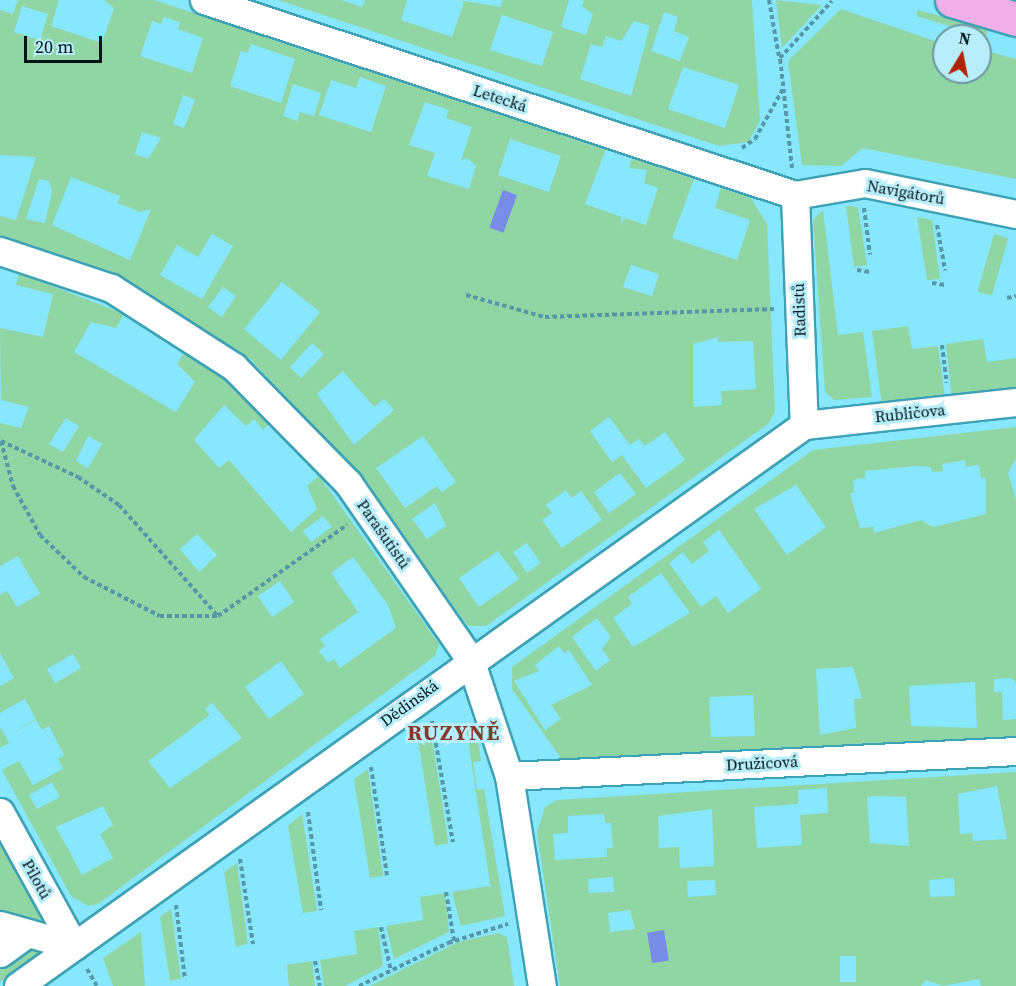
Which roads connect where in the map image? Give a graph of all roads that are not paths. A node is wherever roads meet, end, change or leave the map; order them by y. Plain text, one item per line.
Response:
1 (204, 0) edge
2 (952, 0) edge
3 (1016, 19) edge
4 (795, 195) junction
5 (1016, 214) edge
6 (0, 251) edge
7 (1016, 402) edge
8 (804, 425) junction
9 (470, 659) junction
10 (1016, 751) edge
11 (509, 776) junction
12 (0, 812) edge
13 (0, 925) edge
14 (27, 933) junction
15 (74, 946) junction
16 (0, 953) edge
17 (18, 986) edge
18 (542, 986) edge

1 - 4 street, Letecká
2 - 3 main road
4 - 5 street, Navigátorů
4 - 8 street, Radistů
6 - 9 street, Parašutistů
7 - 8 street, Rubličova
8 - 9 street, Dědinská
9 - 11 street, Parašutistů
9 - 15 street, Dědinská
10 - 11 street, Družicová
11 - 18 street, Parašutistů
12 - 15 street, Pilotů
13 - 14 street
14 - 15 street
14 - 16 street
15 - 17 street, Dědinská

